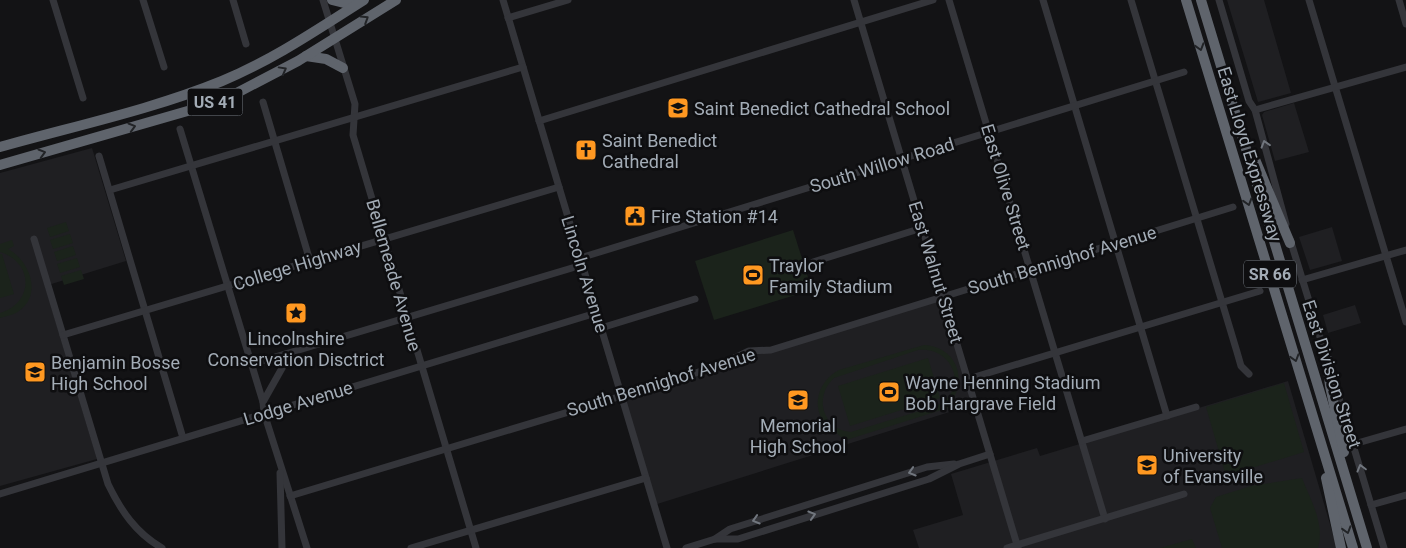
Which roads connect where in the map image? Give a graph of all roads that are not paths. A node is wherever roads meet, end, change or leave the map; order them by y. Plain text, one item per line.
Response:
1 (53, 0) edge
2 (143, 0) edge
3 (233, 0) edge
4 (323, 0) edge
5 (332, 0) edge
6 (364, 0) edge
7 (396, 0) edge
8 (503, 0) edge
9 (568, 0) edge
10 (854, 0) edge
11 (933, 0) edge
12 (949, 0) edge
13 (1043, 0) edge
14 (1131, 0) edge
15 (1186, 0) edge
16 (1201, 0) edge
17 (1218, 0) edge
18 (1309, 0) edge
19 (1399, 0) edge
20 (508, 18) junction
21 (329, 22) junction
22 (860, 22) junction
23 (1406, 24) edge
24 (334, 38) junction
25 (246, 44) dead end
26 (306, 56) junction
27 (522, 67) junction
28 (1406, 67) edge
29 (164, 68) dead end
30 (343, 68) junction
31 (1184, 72) dead end
32 (1156, 81) junction
33 (1335, 88) junction
34 (82, 98) dead end
35 (263, 102) dead end
36 (1075, 106) junction
37 (1255, 110) junction
38 (354, 117) junction
39 (539, 121) junction
40 (80, 124) junction
41 (180, 129) dead end
42 (989, 132) junction
43 (1242, 134) junction
44 (85, 140) junction
45 (275, 141) junction
46 (0, 147) edge
47 (99, 156) dead end
48 (902, 159) junction
49 (0, 165) edge
50 (192, 165) junction
51 (559, 187) junction
52 (110, 190) junction
53 (1233, 207) dead end
54 (1197, 218) junction
55 (922, 228) junction
56 (34, 239) dead end
57 (383, 239) junction
58 (1116, 243) junction
59 (1290, 244) junction
60 (1406, 250) edge
61 (1386, 255) junction
62 (310, 261) junction
63 (581, 262) junction
64 (813, 262) dead end
65 (1031, 270) junction
66 (1302, 280) junction
67 (228, 285) junction
68 (1260, 291) dead end
69 (943, 296) junction
70 (695, 299) dead end
71 (1222, 302) junction
72 (146, 310) junction
73 (596, 313) junction
74 (407, 318) junction
75 (1406, 322) edge
76 (1141, 327) junction
77 (601, 328) junction
78 (63, 335) junction
79 (290, 354) junction
80 (1056, 354) junction
81 (1327, 359) junction
82 (252, 364) junction
83 (422, 367) junction
84 (1249, 374) dead end
85 (968, 379) junction
86 (621, 396) junction
87 (263, 402) junction
88 (1196, 407) dead end
89 (264, 413) junction
90 (1167, 416) junction
91 (1314, 421) junction
92 (1406, 429) edge
93 (183, 438) junction
94 (1082, 441) junction
95 (1354, 444) junction
96 (446, 448) junction
97 (990, 454) junction
98 (101, 463) junction
99 (959, 464) junction
100 (280, 465) junction
101 (646, 478) junction
102 (1350, 493) junction
103 (0, 494) edge
104 (1184, 494) dead end
105 (290, 496) junction
106 (1406, 496) edge
107 (1371, 505) junction
108 (1105, 519) junction
109 (470, 530) junction
110 (715, 539) junction
111 (1018, 547) edge
112 (162, 548) edge
113 (282, 548) edge
114 (307, 548) edge
115 (411, 548) edge
116 (476, 548) edge
117 (667, 548) edge
118 (686, 548) edge
119 (1007, 548) edge
120 (1341, 548) edge
121 (1353, 548) edge
122 (1367, 548) edge
123 (1384, 548) edge

1 - 34 street
2 - 29 street
3 - 25 street
4 - 21 street, Bellemeade Avenue
5 - 6 highway
6 - 21 highway, US 41
24 -> 7 highway, US 41
8 - 20 street, Lincoln Avenue
9 - 20 street
10 - 22 street, East Walnut Street
11 - 22 street
12 - 42 street, East Olive Street
13 - 36 street
14 - 32 street
15 -> 91 highway, East Lloyd Expressway / SR 66
16 - 43 highway, East Lloyd Expressway / SR 66
17 - 37 street, East Division Street
18 - 33 street
19 - 23 street
20 - 27 street, Lincoln Avenue
21 - 24 street, Bellemeade Avenue
21 - 40 highway, US 41
22 - 39 street
22 - 48 street, East Walnut Street
24 - 26 highway, US 41
24 - 30 street, Bellemeade Avenue
26 - 30 highway
44 -> 26 highway, US 41
27 - 38 street
27 - 39 street, Lincoln Avenue
28 - 33 street
30 - 38 street, Bellemeade Avenue
31 - 32 street, South Willow Road
32 - 36 street, South Willow Road
32 - 54 street
33 - 37 street
33 - 61 street
35 - 45 street
36 - 42 street, South Willow Road
36 - 58 street
59 -> 37 street, East Division Street
38 - 45 street
38 - 57 street, Bellemeade Avenue
39 - 51 street, Lincoln Avenue
40 - 44 highway
40 - 46 highway, US 41
41 - 50 street
42 - 48 street, South Willow Road
42 - 65 street, East Olive Street
43 - 59 highway
43 - 102 highway, East Lloyd Expressway / SR 66
49 -> 44 highway, US 41
45 - 50 street
45 - 62 street
47 - 52 street
48 - 55 street, East Walnut Street
48 - 63 street, South Willow Road
50 - 52 street
50 - 67 street
51 - 57 street, College Highway
51 - 63 street, Lincoln Avenue
52 - 72 street
53 - 54 street, South Bennighof Avenue
54 - 58 street, South Bennighof Avenue
54 - 71 street
55 - 64 street
55 - 69 street, East Walnut Street
56 - 78 street
57 - 62 street, College Highway
57 - 74 street, Bellemeade Avenue
58 - 65 street, South Bennighof Avenue
58 - 76 street
59 - 66 street, East Division Street
60 - 61 street
61 - 66 street
61 - 75 street
62 - 67 street, College Highway
63 - 73 street, Lincoln Avenue
63 - 74 street, South Willow Road
65 - 69 street, South Bennighof Avenue
65 - 80 street, East Olive Street
66 - 81 street, East Division Street
67 - 72 street, College Highway
67 - 82 street
68 - 71 street
69 - 85 street, East Walnut Street
69 - 86 street, South Bennighof Avenue
70 - 77 street
71 - 76 street
71 - 84 street
72 - 78 street, College Highway
72 - 93 street
73 - 77 street, Lincoln Avenue
73 - 83 street, Lodge Avenue
74 - 79 street, South Willow Road
74 - 83 street, Bellemeade Avenue
76 - 80 street
76 - 90 street
77 - 86 street, Lincoln Avenue
78 - 98 street
79 - 82 street, South Willow Road
79 - 87 street
80 - 85 street
80 - 94 street, East Olive Street
81 - 95 street, East Division Street
81 - 102 highway
82 - 87 street
83 - 89 street, Lodge Avenue
83 - 96 street, Bellemeade Avenue
85 - 97 street, East Walnut Street
86 - 96 street, South Bennighof Avenue
86 - 101 street, Lincoln Avenue
87 - 89 street
88 - 90 street
89 - 93 street, Lodge Avenue
89 - 100 street
90 - 94 street
91 - 120 highway
91 -> 121 highway, East Lloyd Expressway / SR 66
92 - 95 street
93 - 98 street, Lodge Avenue
94 - 108 street, East Olive Street
107 -> 95 street, East Division Street
96 - 105 street, South Bennighof Avenue
96 - 109 street, Bellemeade Avenue
97 - 99 street
97 - 111 street, East Walnut Street
98 - 103 street, Lodge Avenue
98 - 112 street
110 -> 99 street
99 -> 110 street
100 - 105 street
100 - 113 street
101 - 109 street
101 - 117 street, Lincoln Avenue
102 - 122 highway, East Lloyd Expressway / SR 66
104 - 108 street
105 - 114 street
106 - 107 street
107 - 123 street, East Division Street
108 - 111 street
109 - 115 street
109 - 116 street, Bellemeade Avenue
110 - 118 street
111 - 119 street

